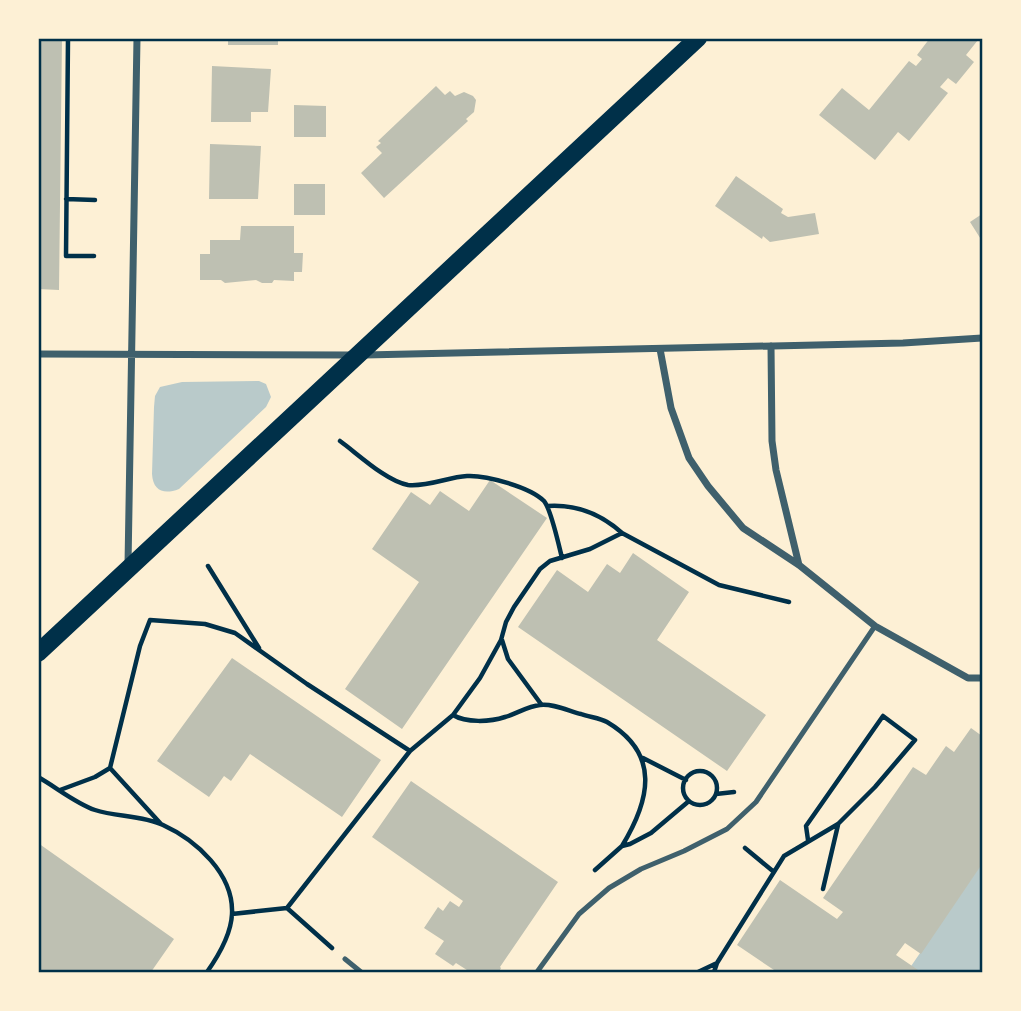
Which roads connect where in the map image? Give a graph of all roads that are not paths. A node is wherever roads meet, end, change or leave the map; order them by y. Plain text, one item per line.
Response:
1 (137, 38) edge
2 (698, 38) edge
3 (982, 338) edge
4 (771, 346) junction
5 (660, 349) junction
6 (38, 354) edge
7 (357, 355) junction
8 (131, 356) junction
9 (799, 565) junction
10 (128, 569) junction
11 (875, 626) junction
12 (38, 653) edge
13 (982, 678) edge
14 (345, 959) road end
15 (361, 972) edge
16 (537, 972) edge

1 - 8 street
2 - 7 main road
3 - 4 street
4 - 5 street
4 - 9 street
5 - 7 street
5 - 9 street
6 - 8 street
7 - 8 street
7 - 10 main road
8 - 10 street
9 - 11 street
10 - 12 main road
11 - 13 street
11 - 16 lane
14 - 15 lane

